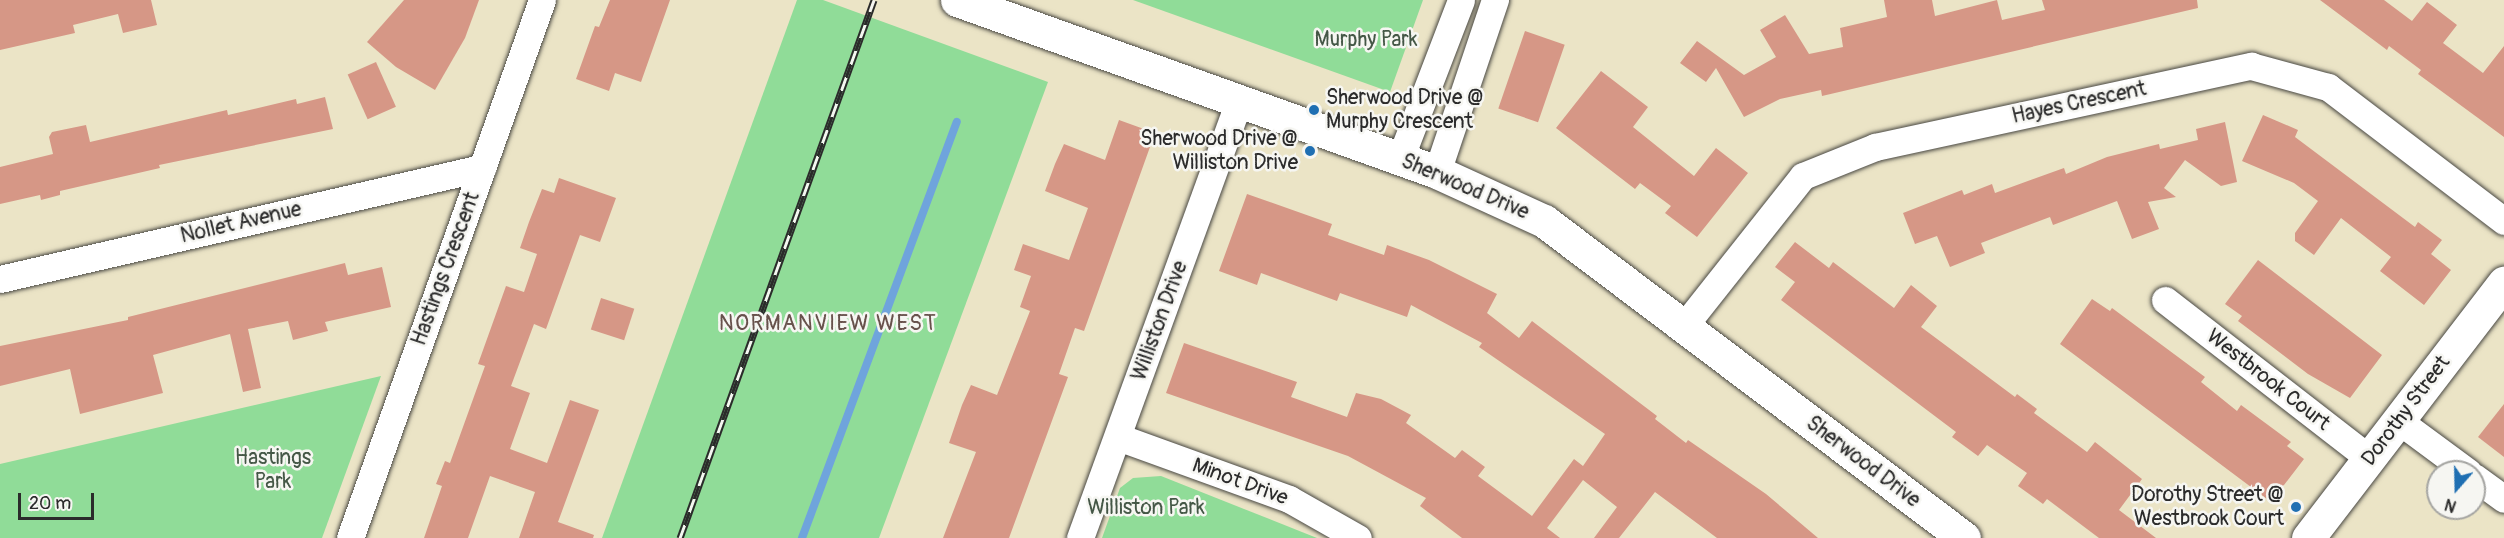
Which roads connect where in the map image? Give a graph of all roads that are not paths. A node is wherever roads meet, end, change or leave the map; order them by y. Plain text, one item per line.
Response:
1 (542, 0) edge
2 (957, 0) edge
3 (1461, 0) edge
4 (1495, 0) edge
5 (1238, 103) junction
6 (1400, 159) junction
7 (482, 168) junction
8 (1437, 172) junction
9 (2504, 221) edge
10 (0, 279) edge
11 (2504, 283) edge
12 (2165, 300) dead end
13 (1684, 326) junction
14 (2399, 421) junction
15 (1118, 437) junction
16 (2370, 459) junction
17 (2452, 460) edge
18 (2486, 486) edge
19 (2504, 499) edge
20 (350, 538) edge
21 (1080, 538) edge
22 (1358, 538) edge
23 (1964, 538) edge
24 (2308, 538) edge

1 - 7 street, Hastings Crescent
2 - 5 street, Sherwood Drive
3 - 6 street
4 - 8 street
5 - 6 street, Sherwood Drive
5 - 15 street, Williston Drive
6 - 8 street, Sherwood Drive
7 - 10 street, Nollet Avenue
7 - 20 street, Hastings Crescent
8 - 13 street, Sherwood Drive
9 - 13 street, Hayes Crescent
11 - 14 street, Dorothy Street
12 - 16 street, Westbrook Court
13 - 23 street, Sherwood Drive
14 - 16 street, Dorothy Street
14 - 17 street
15 - 21 street, Williston Drive
15 - 22 street, Minot Drive
16 - 24 street, Dorothy Street
18 - 19 street

